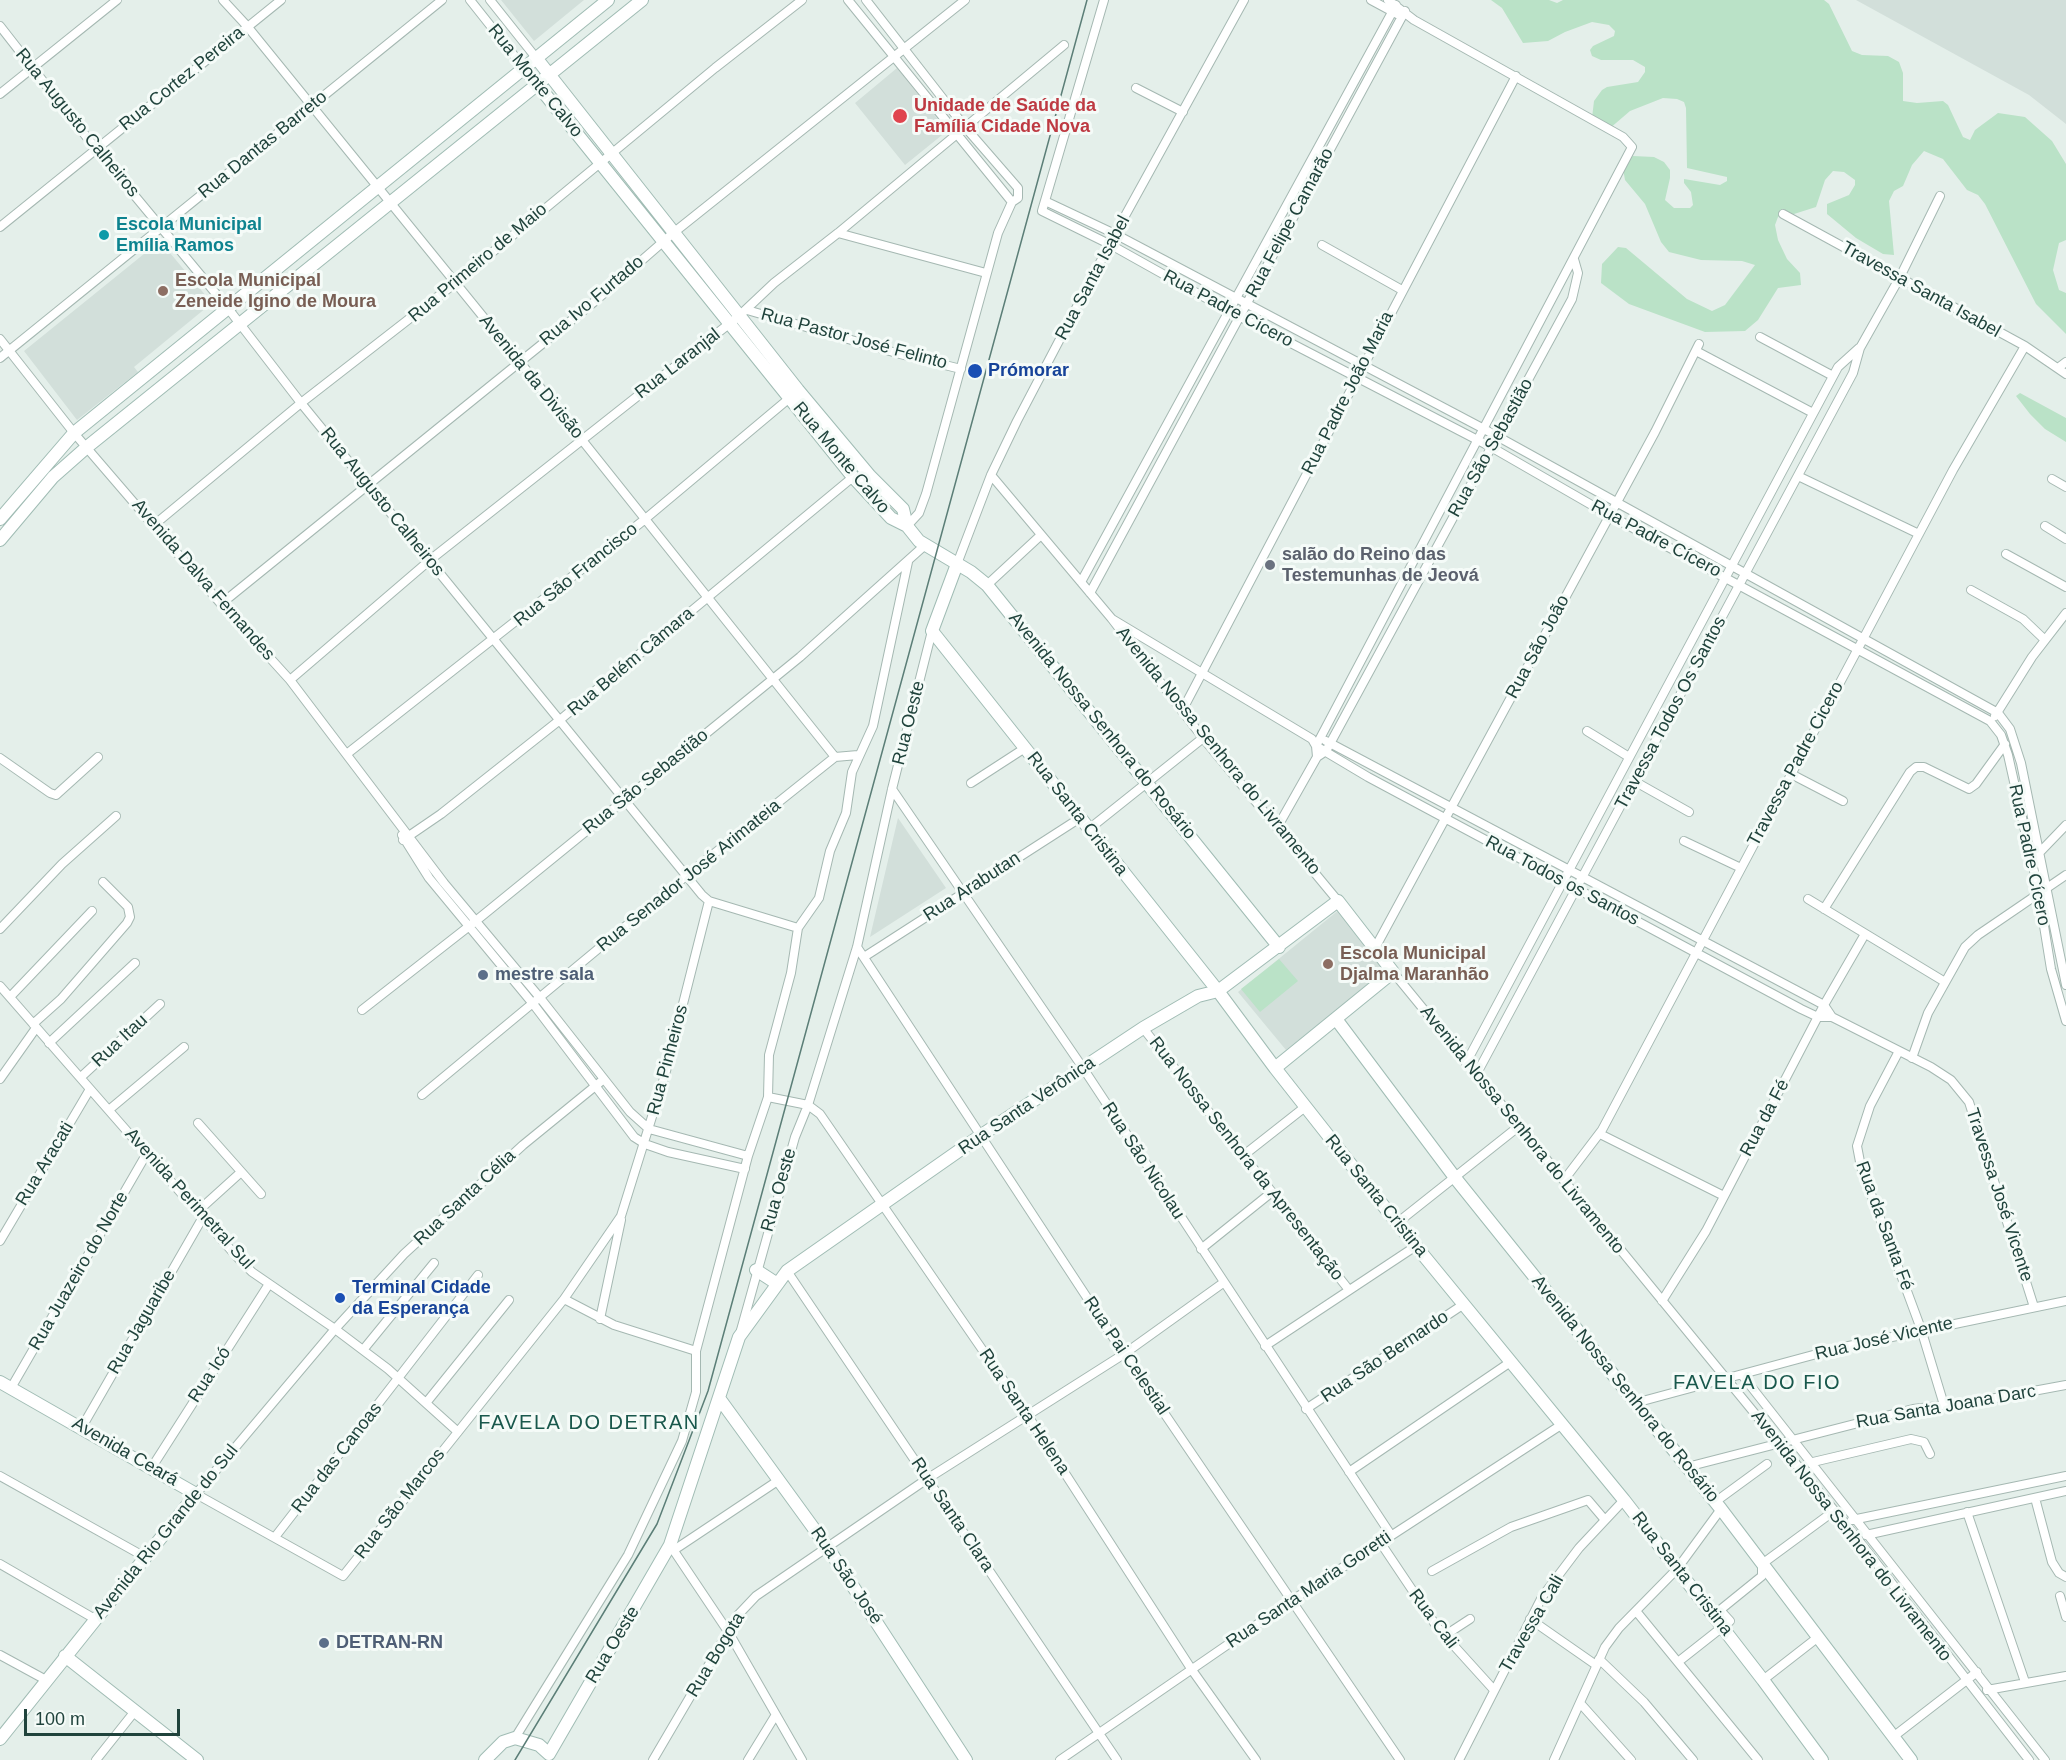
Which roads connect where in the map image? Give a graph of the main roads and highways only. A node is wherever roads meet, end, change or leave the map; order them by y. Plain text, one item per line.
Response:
1 (608, 0) edge
2 (642, 0) edge
3 (537, 59) junction
4 (525, 68) junction
5 (549, 75) junction
6 (538, 85) junction
7 (668, 237) junction
8 (794, 394) junction
9 (0, 519) edge
10 (908, 526) junction
11 (0, 540) edge
12 (957, 564) junction
13 (932, 631) joint
14 (1338, 901) joint
15 (1279, 947) junction
16 (1218, 991) junction
17 (1336, 1019) junction
18 (1275, 1068) junction
19 (756, 1270) road end
20 (776, 1283) junction
21 (739, 1337) joint
22 (5, 1385) edge
23 (719, 1398) junction
24 (196, 1494) joint
25 (65, 1656) junction
26 (0, 1739) edge
27 (552, 1758) edge
28 (197, 1760) edge
29 (484, 1760) edge
30 (966, 1760) edge
31 (1822, 1760) edge
32 (1911, 1760) edge

1 - 3 main road
2 - 5 main road
3 - 4 main road
3 - 5 main road, Rua Monte Calvo
4 - 6 main road, Rua Monte Calvo
4 - 9 main road
5 - 6 main road
5 - 7 main road, Rua Monte Calvo
6 - 7 main road, Rua Monte Calvo
6 - 11 main road
7 - 8 main road, Rua Monte Calvo
8 - 10 main road, Rua Monte Calvo
8 - 10 main road, Rua Monte Calvo
10 - 12 main road, Avenida Nossa Senhora do Rosário
12 - 13 main road, Rua Oeste
12 - 15 main road, Avenida Nossa Senhora do Rosário
13 - 16 main road, Rua Santa Cristina
14 - 15 main road, Rua Santa Verônica
14 - 17 main road, Avenida Nossa Senhora do Livramento
15 - 16 main road, Rua Santa Verônica
16 - 18 main road, Rua Santa Cristina
16 - 20 main road, Rua Santa Verônica
17 - 18 main road
17 - 32 main road, Avenida Nossa Senhora do Rosário
18 - 31 main road, Rua Santa Cristina
19 - 20 main road
20 - 21 main road, Rua Santa Verônica
21 - 23 main road, Rua Oeste
22 - 24 main road, Avenida Ceará
23 - 27 main road, Rua Oeste
23 - 30 main road, Rua São José
24 - 25 main road, Avenida Rio Grande do Sul
25 - 26 main road, Avenida Rio Grande do Sul
25 - 28 main road
27 - 29 main road, Rua Oeste

